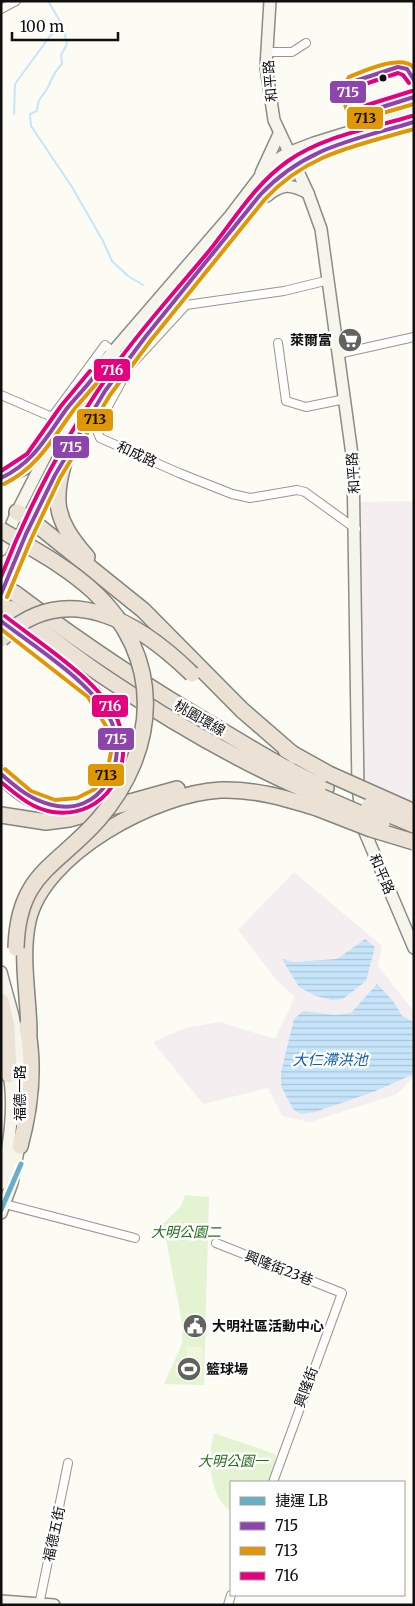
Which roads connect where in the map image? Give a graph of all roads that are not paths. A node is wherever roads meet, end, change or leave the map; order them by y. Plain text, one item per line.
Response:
1 (16, 1) edge
2 (270, 1) edge
3 (1, 9) edge
4 (306, 43) dead end
5 (268, 52) junction
6 (414, 112) edge
7 (414, 122) edge
8 (279, 134) junction
9 (288, 153) junction
10 (295, 164) junction
11 (259, 178) junction
12 (308, 193) junction
13 (232, 234) junction
14 (329, 280) junction
15 (414, 338) edge
16 (278, 343) dead end
17 (113, 351) junction
18 (338, 354) junction
19 (128, 364) junction
20 (85, 390) junction
21 (1, 395) edge
22 (345, 399) junction
23 (68, 448) junction
24 (1, 478) edge
25 (17, 512) junction
26 (31, 520) junction
27 (356, 529) junction
28 (1, 530) edge
29 (1, 550) edge
30 (1, 585) edge
31 (116, 587) junction
32 (7, 599) edge
33 (2, 622) edge
34 (1, 638) edge
35 (295, 756) junction
36 (1, 774) edge
37 (358, 789) junction
38 (323, 792) junction
39 (414, 811) edge
40 (1, 815) edge
41 (414, 825) edge
42 (364, 830) junction
43 (414, 837) edge
44 (414, 842) edge
45 (414, 850) edge
46 (414, 948) edge
47 (1, 972) edge
48 (1, 1001) edge
49 (29, 1034) junction
50 (1, 1037) edge
51 (9, 1075) junction
52 (20, 1146) junction
53 (1, 1184) edge
54 (2, 1207) edge
55 (135, 1238) dead end
56 (216, 1244) dead end
57 (342, 1292) joint
58 (68, 1463) dead end
59 (272, 1481) edge
60 (1, 1601) edge
61 (39, 1604) edge
62 (54, 1605) edge

1 - 3 street
2 - 5 main road, 和平路
4 - 5 street
5 - 8 main road, 和平路
6 - 9 main road
7 - 10 main road
8 - 9 main road, 和平路
8 - 11 main road
9 - 10 main road, 和平路
9 - 11 main road
10 - 12 main road, 和平路
10 - 13 main road
11 - 17 main road
12 - 13 main road
12 - 14 main road, 和平路
13 - 19 main road
14 - 18 main road, 和平路
14 - 19 street
15 - 18 street
16 - 22 street
17 - 19 street
17 - 20 main road
17 - 21 street
18 - 22 main road, 和平路
19 - 23 main road
19 - 27 street, 和成路
20 - 24 highway
20 - 25 main road
22 - 27 main road, 和平路
23 - 26 main road
23 - 31 highway
25 - 26 highway
25 - 29 main road
26 - 31 highway
26 - 32 main road
27 - 37 main road, 和平路
28 - 49 highway, bridge
30 - 32 highway, 桃園環線, bridge
31 - 35 highway
32 - 38 highway, 桃園環線
33 - 36 highway
34 - 35 highway, bridge
35 - 38 highway
37 - 39 street
37 - 42 main road, 和平路
38 - 39 highway, bridge
38 - 40 highway
38 - 41 highway, 桃園環線, bridge
38 - 43 highway, 桃園環線, bridge
38 - 44 highway, bridge
38 - 49 highway
42 - 45 street
42 - 46 main road, 和平路
47 - 52 main road, 福德一路
48 - 51 highway
49 - 52 highway
50 - 51 main road, 福德一路
51 - 53 main road, 福德一路
52 - 54 main road, 福德一路
54 - 55 street
56 - 57 street, 興隆街23巷
57 - 59 street, 興隆街
58 - 61 street, 福德五街
60 - 61 main road
61 - 62 main road

